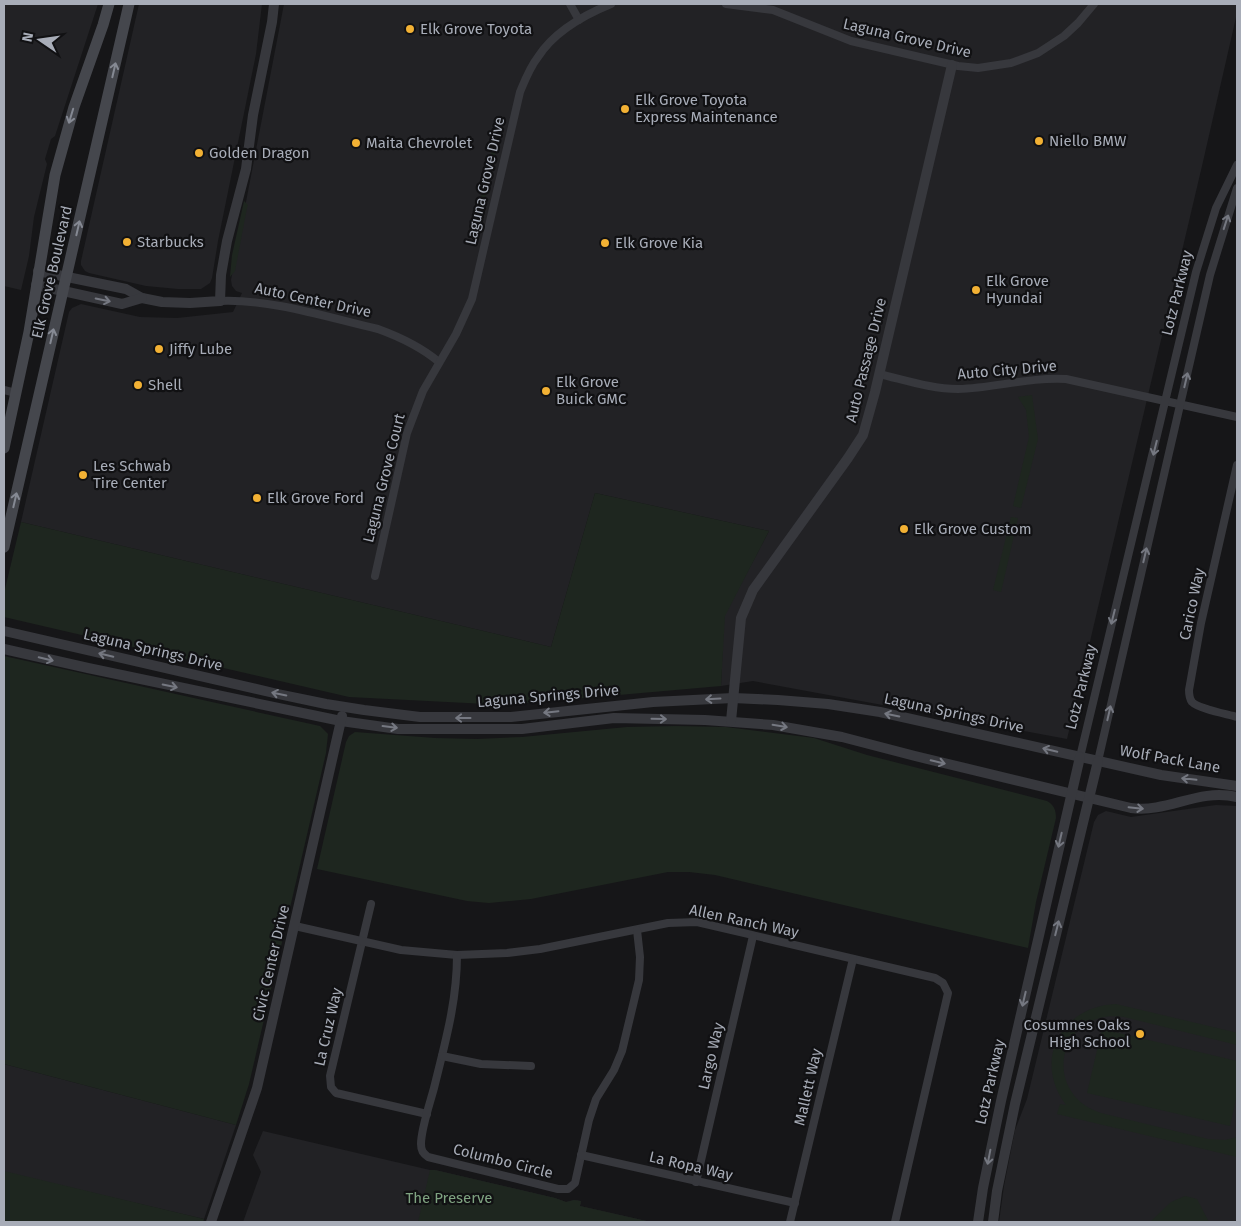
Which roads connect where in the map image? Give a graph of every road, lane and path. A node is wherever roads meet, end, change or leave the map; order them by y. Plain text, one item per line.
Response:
1 (109, 4) edge
2 (129, 4) edge
3 (274, 4) edge
4 (570, 4) edge
5 (611, 4) edge
6 (726, 4) edge
7 (1094, 4) edge
8 (579, 20) junction
9 (952, 65) junction
10 (1237, 165) edge
11 (1237, 188) edge
12 (38, 271) junction
13 (66, 276) junction
14 (36, 285) junction
15 (63, 292) junction
16 (142, 298) junction
17 (220, 301) junction
18 (439, 362) junction
19 (879, 374) junction
20 (4, 390) edge
21 (16, 393) junction
22 (1166, 400) junction
23 (1181, 404) junction
24 (1237, 417) edge
25 (4, 448) edge
26 (1237, 465) edge
27 (4, 547) edge
28 (375, 576) dead end
29 (4, 631) edge
30 (4, 649) edge
31 (733, 698) junction
32 (344, 707) junction
33 (1237, 717) edge
34 (341, 721) junction
35 (731, 721) junction
36 (1080, 756) junction
37 (1098, 761) junction
38 (1237, 786) edge
39 (1072, 793) junction
40 (1089, 797) junction
41 (1237, 797) edge
42 (371, 904) dead end
43 (295, 926) junction
44 (637, 930) junction
45 (753, 936) junction
46 (362, 942) junction
47 (457, 955) junction
48 (853, 959) junction
49 (442, 1056) junction
50 (531, 1066) dead end
51 (427, 1114) junction
52 (582, 1155) junction
53 (696, 1182) junction
54 (795, 1203) junction
55 (211, 1222) edge
56 (790, 1222) edge
57 (895, 1222) edge
58 (978, 1222) edge
59 (993, 1222) edge

1 -> 12 main road, Elk Grove Boulevard
13 -> 2 main road, Elk Grove Boulevard
3 - 17 street
4 - 8 street
5 - 8 street, Laguna Grove Drive
6 - 9 street, Laguna Grove Drive
7 - 9 street, Laguna Grove Drive
8 - 18 street, Laguna Grove Drive
9 - 19 street, Auto Passage Drive
10 - 22 street, Lotz Parkway
23 -> 11 street, Lotz Parkway
12 - 13 street, Auto Center Drive
12 - 14 main road, Elk Grove Boulevard
13 - 15 main road, Elk Grove Boulevard
13 - 16 street, Auto Center Drive
14 - 15 street, Auto Center Drive
14 - 21 main road, Elk Grove Boulevard
15 -> 16 street, Auto Center Drive
27 -> 15 main road, Elk Grove Boulevard
16 - 17 street, Auto Center Drive
17 - 18 street, Auto Center Drive
18 - 28 street, Laguna Grove Court
19 - 22 street, Auto City Drive
19 - 31 street, Auto Passage Drive
20 - 21 street
21 - 25 main road, Elk Grove Boulevard
22 - 23 street, Auto City Drive
22 -> 36 street, Lotz Parkway
23 - 24 street, Auto City Drive
37 -> 23 street, Lotz Parkway
26 - 33 street, Carico Way
32 -> 29 street, Laguna Springs Drive
30 -> 34 street, Laguna Springs Drive
31 -> 32 street, Laguna Springs Drive
31 - 35 street, Auto Passage Drive
36 -> 31 street, Laguna Springs Drive
32 - 34 street, Civic Center Drive
34 -> 35 street, Laguna Springs Drive
34 - 43 street, Civic Center Drive
35 -> 39 street, Laguna Springs Drive
36 - 37 street, Laguna Springs Drive
36 - 39 street, Lotz Parkway
38 -> 37 street, Wolf Pack Lane
37 - 40 street, Lotz Parkway
39 - 40 street, Laguna Springs Drive
39 -> 58 street, Lotz Parkway
40 -> 41 street, Wolf Pack Lane
59 -> 40 street, Lotz Parkway
42 - 46 street, La Cruz Way
43 - 46 street, Allen Ranch Way
43 - 55 street, Civic Center Drive
44 - 45 street, Allen Ranch Way
44 - 47 street, Allen Ranch Way
44 - 52 street, Columbo Circle
45 - 48 street, Allen Ranch Way
45 - 53 street, Largo Way
46 - 47 street, Allen Ranch Way
46 - 51 street, La Cruz Way
47 - 49 street, Columbo Circle
48 - 54 street, Mallett Way
48 - 57 street, Allen Ranch Way
49 - 50 street
49 - 51 street, Columbo Circle
51 - 52 street, Columbo Circle
52 - 53 street, La Ropa Way
53 - 54 street, La Ropa Way
54 - 56 street, Mallett Way

